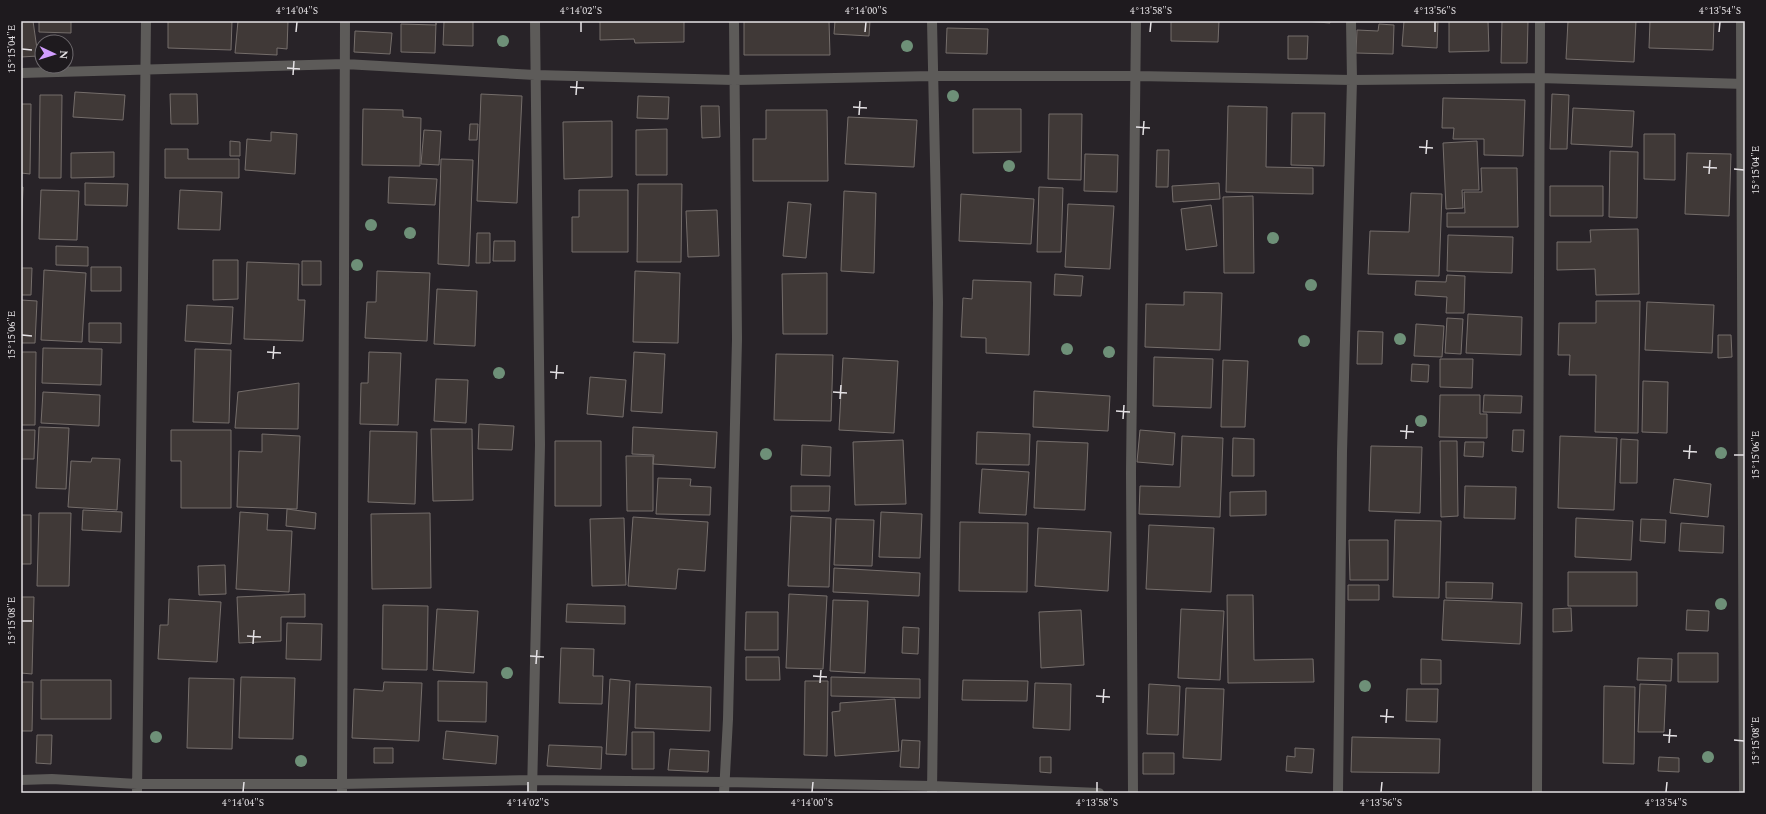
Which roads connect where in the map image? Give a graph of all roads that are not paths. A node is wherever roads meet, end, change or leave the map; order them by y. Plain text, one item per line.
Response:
1 (146, 21) edge
2 (345, 21) edge
3 (535, 21) edge
4 (734, 21) edge
5 (932, 21) edge
6 (1136, 21) edge
7 (1351, 21) edge
8 (1540, 21) edge
9 (1741, 21) edge
10 (345, 64) junction
11 (146, 70) junction
12 (21, 73) edge
13 (534, 75) junction
14 (932, 76) junction
15 (1136, 76) junction
16 (1539, 78) junction
17 (734, 80) junction
18 (1352, 80) junction
19 (1743, 84) edge
20 (21, 780) edge
21 (532, 780) junction
22 (724, 782) junction
23 (137, 788) edge
24 (342, 789) edge
25 (932, 790) edge
26 (532, 793) edge
27 (724, 793) edge
28 (1099, 793) edge
29 (1133, 793) edge
30 (1338, 793) edge
31 (1537, 793) edge
32 (1744, 793) edge

1 - 11 street
2 - 10 street
3 - 13 street
4 - 17 street
5 - 14 street
6 - 15 street
7 - 18 street
8 - 16 street
9 - 19 street
10 - 11 street
10 - 13 street
10 - 24 street
11 - 12 street
11 - 23 street
13 - 17 street
13 - 21 street
14 - 15 street
14 - 17 street
14 - 25 street
15 - 18 street
15 - 29 street
16 - 18 street
16 - 19 street
16 - 31 street
17 - 22 street
18 - 30 street
19 - 32 street
20 - 23 street
21 - 22 street
21 - 24 street
21 - 26 street
22 - 25 street
22 - 27 street
23 - 24 street
25 - 28 street

